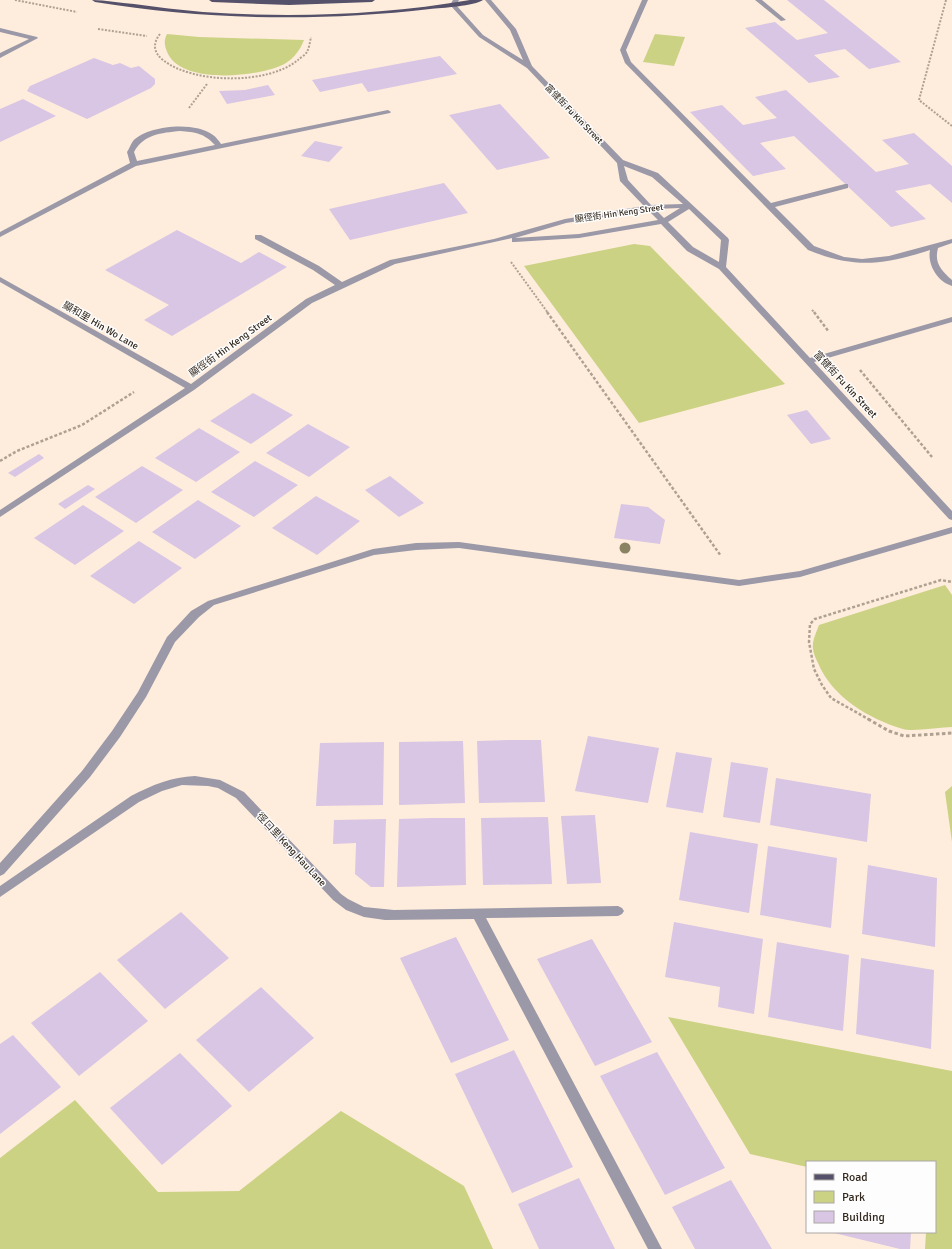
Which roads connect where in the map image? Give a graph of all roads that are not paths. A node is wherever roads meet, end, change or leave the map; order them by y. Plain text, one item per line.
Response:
1 (94, 0) edge
2 (212, 0) edge
3 (372, 0) edge
4 (480, 0) edge
5 (488, 0) edge
6 (646, 0) edge
7 (758, 0) edge
8 (455, 3) edge
9 (783, 20) dead end
10 (0, 30) edge
11 (0, 56) edge
12 (529, 66) junction
13 (388, 112) dead end
14 (219, 146) junction
15 (620, 162) junction
16 (134, 164) junction
17 (845, 186) dead end
18 (690, 206) junction
19 (769, 206) junction
20 (650, 207) junction
21 (664, 221) junction
22 (0, 235) edge
23 (258, 237) dead end
24 (495, 241) junction
25 (952, 241) edge
26 (935, 246) junction
27 (722, 267) junction
28 (0, 279) edge
29 (952, 284) edge
30 (341, 285) junction
31 (952, 318) edge
32 (809, 361) junction
33 (191, 388) junction
34 (0, 514) edge
35 (952, 517) edge
36 (952, 530) edge
37 (0, 871) edge
38 (0, 892) edge
39 (618, 911) dead end
40 (478, 914) junction
41 (655, 1249) edge

1 - 8 main road
2 - 3 main road
4 - 8 main road
5 - 12 street, 富健街 Fu Kin Street
6 - 19 street
7 - 9 street
8 - 12 street, 富健街 Fu Kin Street
10 - 11 street
12 - 15 street, 富健街 Fu Kin Street
13 - 14 street
14 - 16 street
14 - 16 street
15 - 18 street, 富健街 Fu Kin Street
15 - 20 street, 富健街 Fu Kin Street
16 - 22 street
17 - 19 street
18 - 20 street, 顯徑街 Hin Keng Street
18 - 21 street, 顯徑街 Hin Keng Street
18 - 27 street, 富健街 Fu Kin Street
19 - 26 street
20 - 21 street, 富健街 Fu Kin Street
20 - 24 street, 顯徑街 Hin Keng Street
21 - 24 street, 顯徑街 Hin Keng Street
21 - 27 street, 富健街 Fu Kin Street
23 - 30 street
24 - 30 street, 顯徑街 Hin Keng Street
25 - 26 street
26 - 29 street
27 - 32 street, 富健街 Fu Kin Street
28 - 33 street, 顯和里 Hin Wo Lane
30 - 33 street, 顯徑街 Hin Keng Street
31 - 32 street
32 - 35 street, 富健街 Fu Kin Street
33 - 34 street, 顯徑街 Hin Keng Street
36 - 37 street
38 - 40 street, 徑口里 Keng Hau Lane
39 - 40 street, 徑口里 Keng Hau Lane
40 - 41 street

